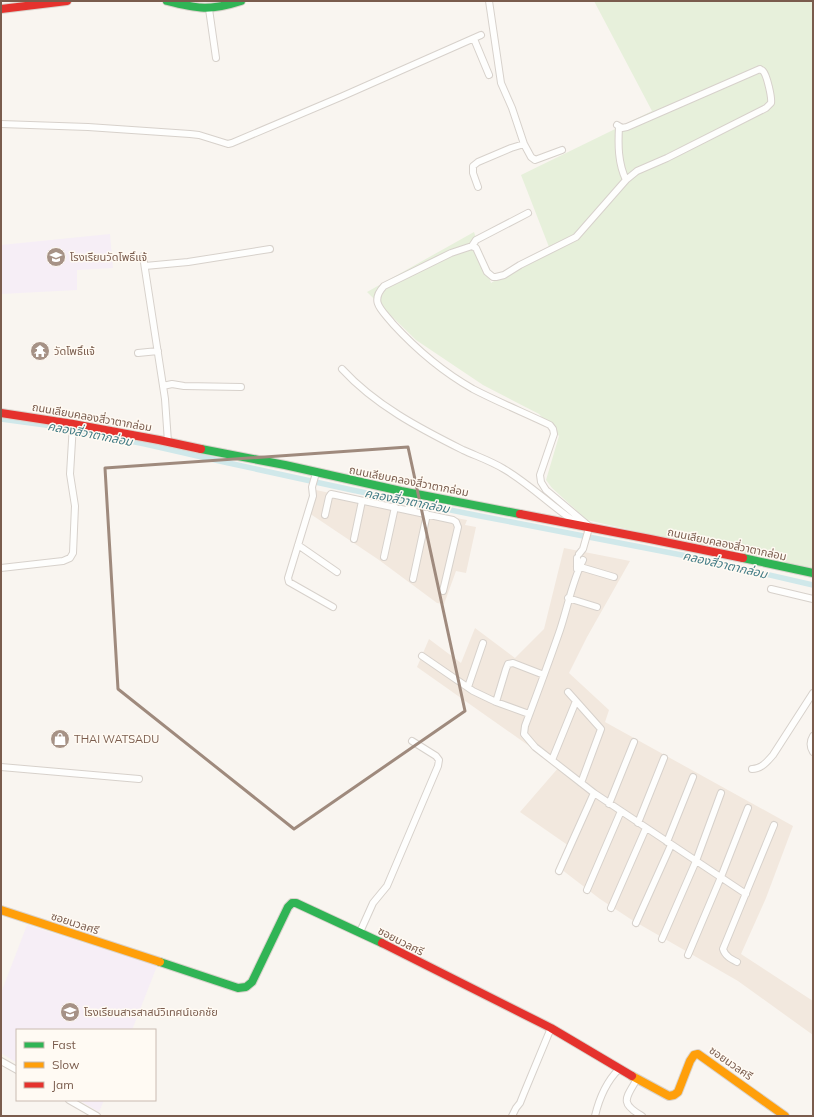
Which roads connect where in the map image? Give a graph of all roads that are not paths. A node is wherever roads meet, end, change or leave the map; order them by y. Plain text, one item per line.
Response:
1 (67, 1) edge
2 (167, 1) edge
3 (241, 1) edge
4 (489, 1) edge
5 (204, 6) edge
6 (1, 9) edge
7 (481, 35) dead end
8 (474, 39) junction
9 (216, 58) dead end
10 (489, 75) dead end
11 (1, 124) edge
12 (524, 144) junction
13 (562, 150) dead end
14 (626, 180) junction
15 (478, 187) dead end
16 (528, 213) dead end
17 (472, 246) junction
18 (270, 249) dead end
19 (143, 256) dead end
20 (145, 266) junction
21 (158, 351) junction
22 (138, 353) dead end
23 (342, 369) dead end
24 (163, 386) junction
25 (241, 387) dead end
26 (1, 413) edge
27 (73, 425) junction
28 (168, 442) junction
29 (315, 475) junction
30 (415, 495) junction
31 (362, 501) junction
32 (395, 507) junction
33 (411, 508) junction
34 (427, 514) junction
35 (325, 515) dead end
36 (580, 526) junction
37 (590, 528) junction
38 (354, 539) dead end
39 (298, 545) junction
40 (384, 557) dead end
41 (1, 568) edge
42 (578, 568) junction
43 (337, 572) dead end
44 (813, 573) edge
45 (614, 577) dead end
46 (413, 579) dead end
47 (771, 589) dead end
48 (443, 591) dead end
49 (568, 598) junction
50 (813, 599) edge
51 (333, 607) dead end
52 (597, 607) dead end
53 (483, 643) dead end
54 (422, 656) dead end
55 (544, 675) junction
56 (468, 687) junction
57 (568, 692) dead end
58 (813, 693) edge
59 (576, 701) junction
60 (496, 702) junction
61 (529, 714) junction
62 (813, 736) edge
63 (412, 741) dead end
64 (634, 742) dead end
65 (813, 752) edge
66 (664, 758) dead end
67 (552, 760) junction
68 (1, 767) edge
69 (752, 769) dead end
70 (693, 777) dead end
71 (140, 779) dead end
72 (580, 783) junction
73 (594, 793) junction
74 (721, 793) dead end
75 (609, 804) junction
76 (748, 808) dead end
77 (620, 811) junction
78 (638, 823) junction
79 (774, 824) dead end
80 (646, 828) junction
81 (669, 843) junction
82 (696, 861) junction
83 (559, 871) dead end
84 (721, 877) junction
85 (587, 890) dead end
86 (746, 894) junction
87 (611, 908) dead end
88 (1, 910) edge
89 (636, 923) dead end
90 (360, 932) junction
91 (662, 939) dead end
92 (688, 955) dead end
93 (737, 962) dead end
94 (551, 1028) junction
95 (1, 1061) edge
96 (16, 1069) edge
97 (619, 1069) junction
98 (637, 1079) junction
99 (71, 1101) edge
100 (97, 1116) edge
101 (512, 1116) edge
102 (595, 1116) edge
103 (642, 1116) edge
104 (785, 1116) edge

1 - 6 street
2 - 5 street
3 - 5 street
4 - 12 street
5 - 9 street
7 - 8 street
8 - 10 street
8 - 11 street
12 - 13 street
12 - 15 street
14 - 14 street
14 - 17 street
16 - 17 street
17 - 37 street
18 - 20 street
19 - 20 street
20 - 21 street
21 - 22 street
21 - 24 street
23 - 36 street
24 - 25 street
24 - 28 street
26 - 27 street, ถนนเลียบคลองสี่วาตากล่อม
27 - 28 street, ถนนเลียบคลองสี่วาตากล่อม
27 - 41 street
28 - 29 street, ถนนเลียบคลองสี่วาตากล่อม
29 - 30 street, ถนนเลียบคลองสี่วาตากล่อม
29 - 39 street
30 - 33 street
30 - 36 street, ถนนเลียบคลองสี่วาตากล่อม
31 - 32 street
31 - 35 street
31 - 38 street
32 - 33 street
32 - 40 street
33 - 34 street
34 - 46 street
34 - 48 street
36 - 37 street, ถนนเลียบคลองสี่วาตากล่อม
37 - 42 street
37 - 44 street, ถนนเลียบคลองสี่วาตากล่อม
39 - 43 street
39 - 51 street
42 - 45 street
42 - 49 street
47 - 50 street
49 - 52 street
49 - 55 street
53 - 56 street
54 - 56 street
55 - 60 street
55 - 61 street
56 - 60 street
57 - 59 street
58 - 69 street
59 - 67 street
59 - 72 street
60 - 61 street
61 - 67 street
62 - 65 street
63 - 90 street
64 - 75 street
66 - 78 street
67 - 72 street
68 - 71 street
70 - 81 street
72 - 73 street
73 - 75 street
73 - 83 street
74 - 82 street
75 - 77 street
76 - 84 street
77 - 78 street
77 - 85 street
78 - 80 street
79 - 86 street
80 - 81 street
80 - 87 street
81 - 82 street
81 - 89 street
82 - 84 street
82 - 91 street
84 - 86 street
84 - 92 street
86 - 93 street
88 - 90 street, ซอยนวลศรี
90 - 94 street, ซอยนวลศรี
94 - 97 street, ซอยนวลศรี
94 - 101 street
95 - 96 street
97 - 98 street, ซอยนวลศรี
97 - 102 street
98 - 103 street
98 - 104 street, ซอยนวลศรี
99 - 100 street

